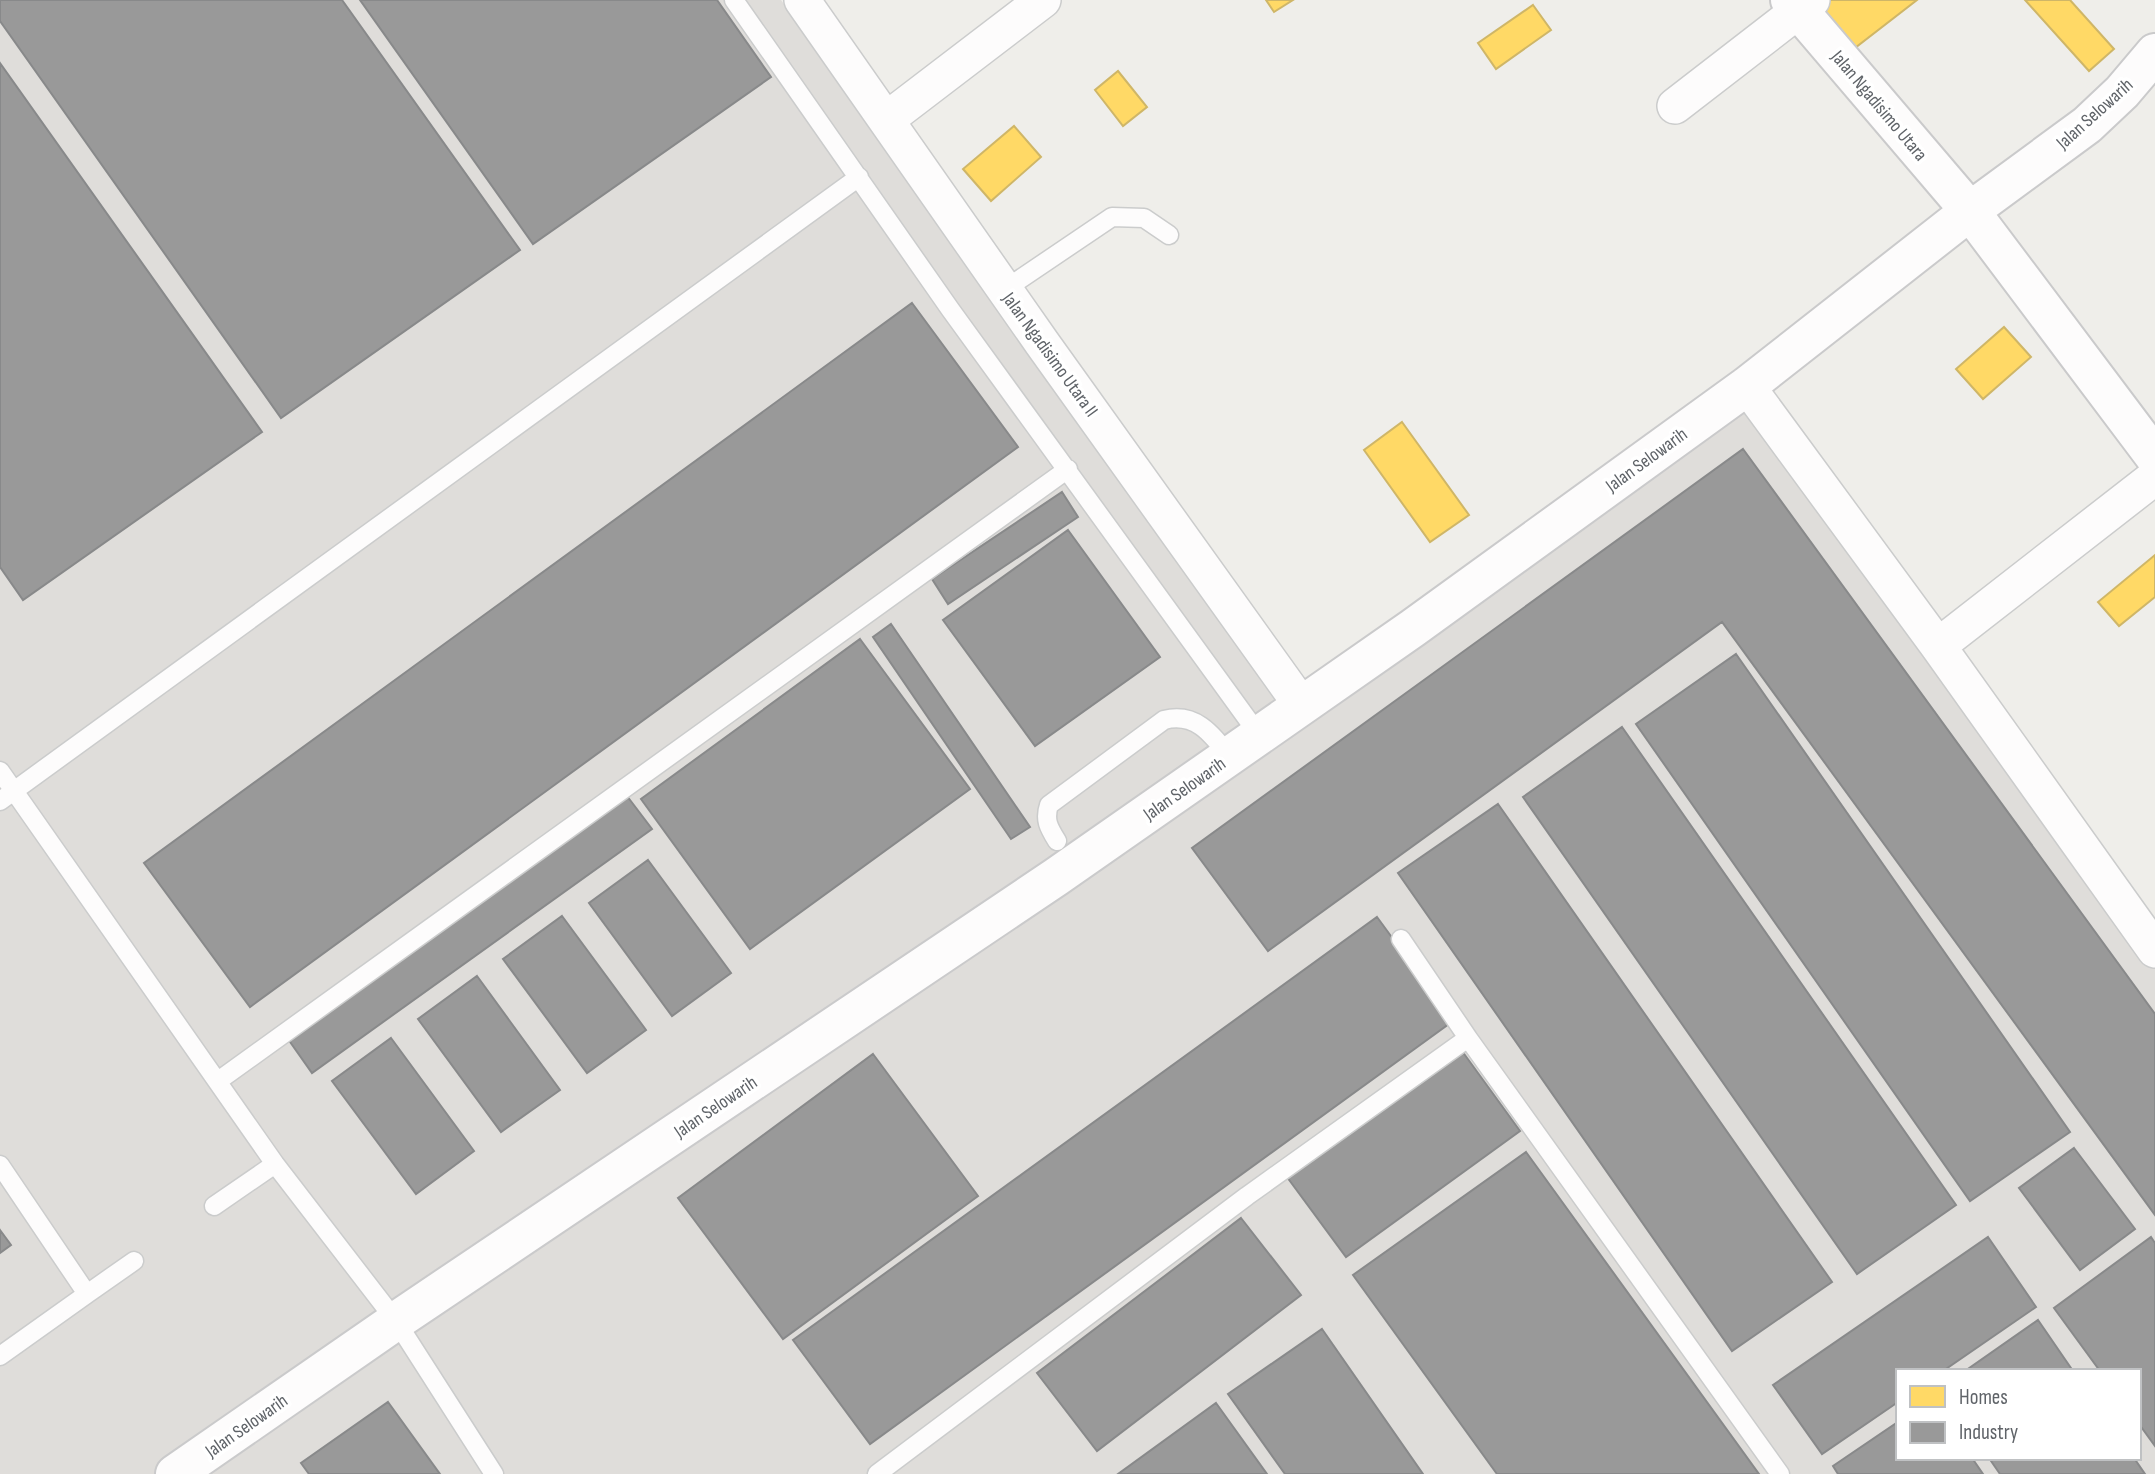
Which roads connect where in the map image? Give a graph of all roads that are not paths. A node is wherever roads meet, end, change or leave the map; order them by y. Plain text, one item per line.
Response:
1 (734, 0) edge
2 (803, 0) edge
3 (1043, 0) edge
4 (1800, 3) edge
5 (2155, 53) edge
6 (1675, 106) dead end
7 (886, 120) junction
8 (859, 177) junction
9 (1970, 211) junction
10 (1169, 235) dead end
11 (1004, 290) junction
12 (1746, 386) junction
13 (2155, 457) edge
14 (1068, 469) junction
15 (2155, 477) edge
16 (1938, 646) junction
17 (1302, 706) junction
18 (1244, 746) junction
19 (0, 771) edge
20 (6, 796) edge
21 (1057, 841) dead end
22 (1401, 939) dead end
23 (2155, 950) edge
24 (1468, 1038) junction
25 (218, 1081) junction
26 (275, 1164) junction
27 (0, 1165) edge
28 (214, 1206) dead end
29 (134, 1261) dead end
30 (87, 1294) junction
31 (396, 1321) junction
32 (0, 1356) edge
33 (175, 1474) edge
34 (494, 1474) edge
35 (877, 1474) edge
36 (1780, 1474) edge

1 - 8 lane
2 - 7 street, Jalan Ngadisimo Utara II
3 - 7 street
4 - 6 street
4 - 9 main road, Jalan Ngadisimo Utara
5 - 9 main road, Jalan Selowarih
7 - 11 street, Jalan Ngadisimo Utara II
8 - 14 lane
8 - 20 lane
9 - 12 main road, Jalan Selowarih
9 - 13 main road, Jalan Ngadisimo Utara
10 - 11 lane
11 - 17 street, Jalan Ngadisimo Utara II
12 - 16 street
12 - 17 main road, Jalan Selowarih
14 - 18 lane
14 - 25 lane
15 - 16 street
16 - 23 street
17 - 18 main road, Jalan Selowarih
18 - 21 lane
18 - 31 main road, Jalan Selowarih
19 - 20 lane
20 - 25 lane
22 - 24 lane
24 - 35 lane
24 - 36 lane
25 - 26 lane
26 - 28 lane
26 - 31 lane
27 - 30 lane
29 - 30 lane
30 - 32 lane
31 - 33 main road, Jalan Selowarih
31 - 34 lane

